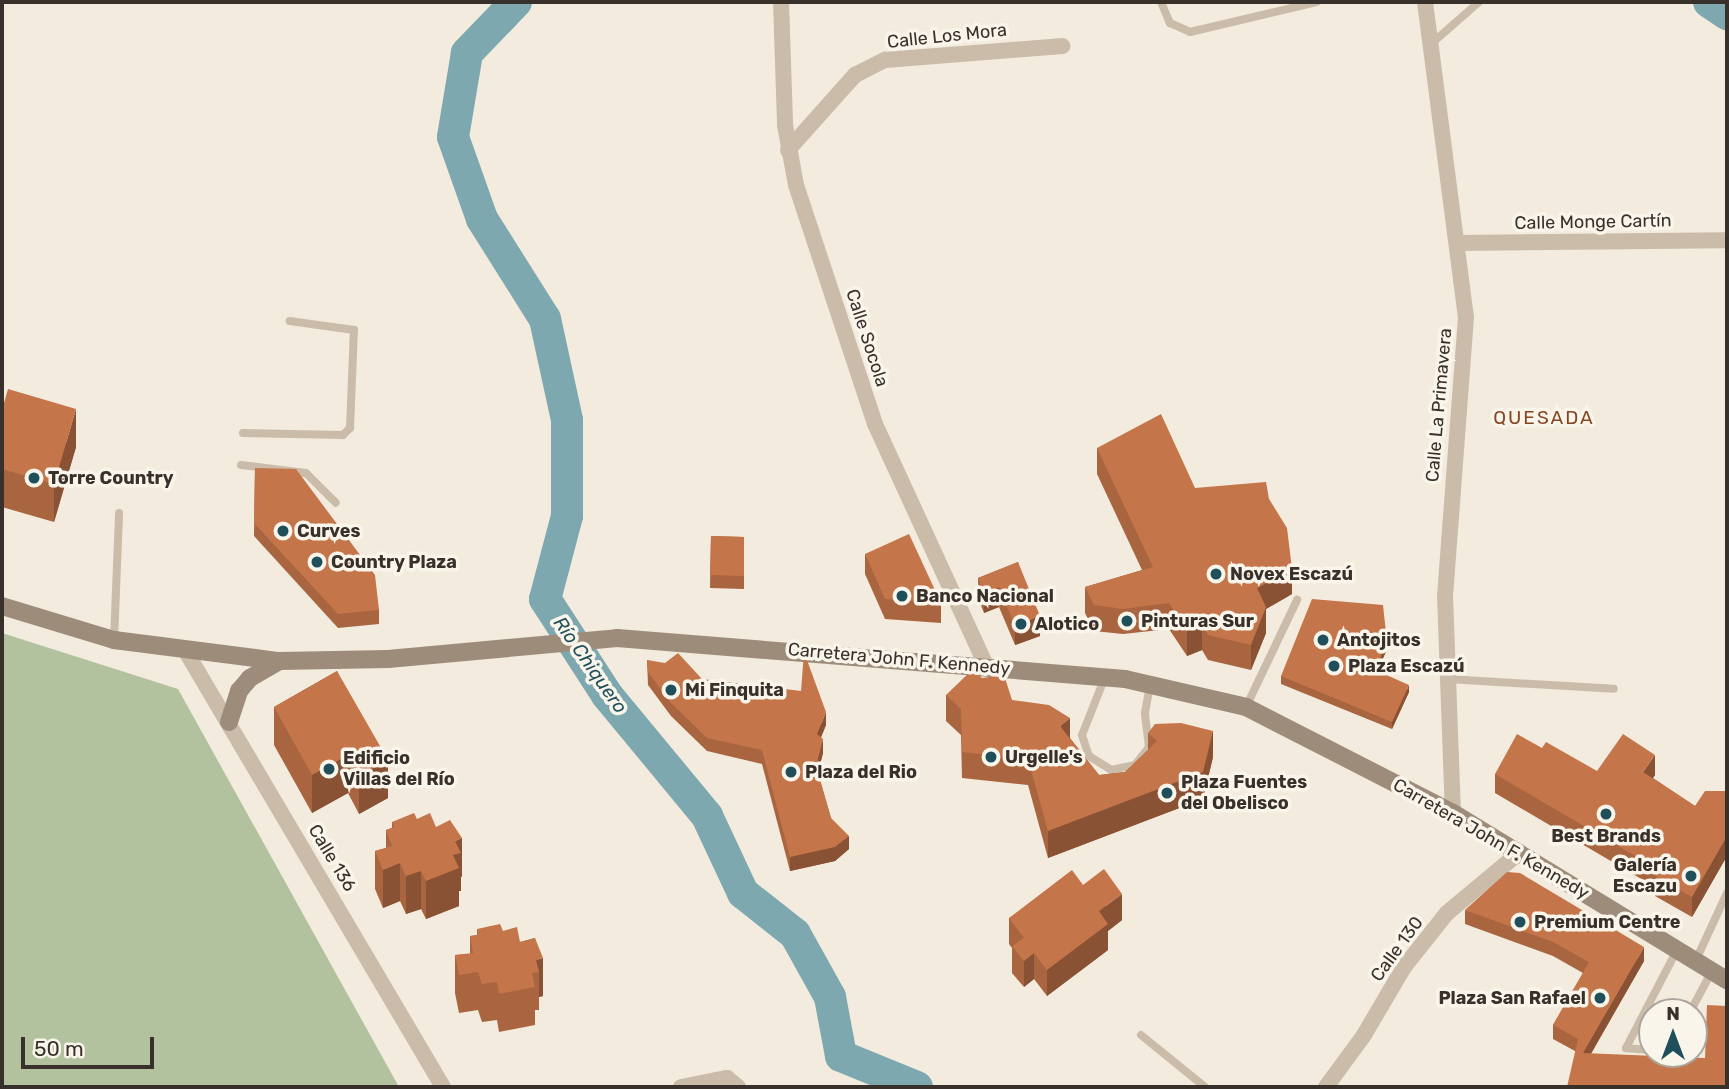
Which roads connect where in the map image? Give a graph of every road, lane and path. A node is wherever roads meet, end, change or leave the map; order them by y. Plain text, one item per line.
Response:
1 (782, 2) edge
2 (1161, 2) edge
3 (1317, 2) edge
4 (1425, 2) edge
5 (1479, 2) edge
6 (1432, 44) junction
7 (1062, 46) dead end
8 (788, 150) junction
9 (1727, 240) edge
10 (1459, 243) junction
11 (290, 321) dead end
12 (243, 433) dead end
13 (240, 465) dead end
14 (336, 503) dead end
15 (119, 513) dead end
16 (1297, 600) dead end
17 (2, 606) edge
18 (114, 640) junction
19 (185, 650) junction
20 (279, 661) junction
21 (987, 667) junction
22 (1105, 677) junction
23 (1448, 679) junction
24 (1150, 684) junction
25 (1614, 689) dead end
26 (1247, 708) junction
27 (229, 722) junction
28 (1453, 813) junction
29 (1520, 852) junction
30 (1727, 893) edge
31 (1676, 952) junction
32 (1695, 963) junction
33 (1719, 976) edge
34 (1652, 998) edge
35 (1701, 998) edge
36 (1638, 1025) edge
37 (1142, 1035) dead end
38 (1638, 1049) edge
39 (443, 1087) edge
40 (681, 1087) edge
41 (738, 1087) edge
42 (1205, 1087) edge
43 (1326, 1087) edge

1 - 8 street, Calle Socola
2 - 3 lane
4 - 6 street, Calle La Primavera
5 - 6 lane
6 - 10 street, Calle La Primavera
7 - 8 street, Calle Los Mora
8 - 21 street, Calle Socola
9 - 10 street, Calle Monge Cartín
10 - 23 street, Calle La Primavera
11 - 12 lane
13 - 14 lane
15 - 18 lane
16 - 26 lane
17 - 18 main road, Carretera John F. Kennedy
18 - 19 main road, Carretera John F. Kennedy
19 - 20 main road, Carretera John F. Kennedy
19 - 27 street, Calle 136
20 - 21 main road, Carretera John F. Kennedy
20 - 27 main road
21 - 22 main road, Carretera John F. Kennedy
22 - 24 main road, Carretera John F. Kennedy
22 - 24 lane
23 - 25 lane
23 - 28 street, Calle La Primavera
24 - 26 main road, Carretera John F. Kennedy
26 - 28 main road, Carretera John F. Kennedy
27 - 39 street, Calle 136
28 - 29 main road, Carretera John F. Kennedy
29 - 31 main road, Carretera John F. Kennedy
29 - 43 street, Calle 130
30 - 32 lane
31 - 32 main road, Carretera John F. Kennedy
31 - 34 lane
32 - 33 main road, Carretera John F. Kennedy
33 - 35 lane
36 - 38 lane
37 - 42 lane
40 - 41 street

